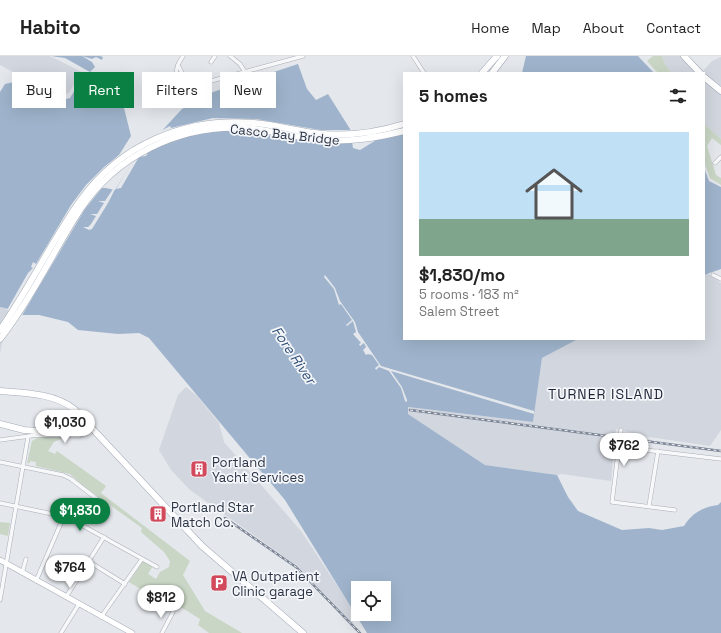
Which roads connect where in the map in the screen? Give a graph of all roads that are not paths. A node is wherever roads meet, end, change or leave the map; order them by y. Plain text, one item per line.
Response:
1 (183, 56) edge
2 (215, 56) edge
3 (230, 56) edge
4 (282, 56) edge
5 (303, 56) edge
6 (413, 56) edge
7 (497, 56) edge
8 (505, 56) edge
9 (684, 56) edge
10 (284, 61) junction
11 (211, 62) dead end
12 (245, 72) joint
13 (423, 72) edge
14 (483, 72) edge
15 (493, 72) edge
16 (699, 72) edge
17 (705, 78) edge
18 (220, 79) edge
19 (721, 91) edge
20 (403, 124) edge
21 (403, 131) edge
22 (721, 157) edge
23 (715, 164) dead end
24 (713, 275) dead end
25 (721, 279) edge
26 (0, 330) edge
27 (0, 339) edge
28 (0, 391) edge
29 (0, 424) edge
30 (91, 426) junction
31 (621, 430) dead end
32 (28, 438) junction
33 (0, 440) edge
34 (620, 447) junction
35 (658, 450) junction
36 (721, 459) edge
37 (0, 462) edge
38 (23, 466) junction
39 (97, 499) dead end
40 (0, 503) edge
41 (16, 506) junction
42 (650, 506) junction
43 (675, 510) dead end
44 (64, 516) junction
45 (104, 537) junction
46 (142, 559) junction
47 (0, 560) edge
48 (26, 560) dead end
49 (88, 562) junction
50 (6, 563) junction
51 (157, 567) dead end
52 (22, 573) junction
53 (36, 581) junction
54 (125, 584) junction
55 (1, 592) edge
56 (66, 597) junction
57 (0, 600) edge
58 (79, 604) junction
59 (174, 612) dead end
60 (101, 617) junction
61 (61, 633) edge
62 (132, 633) edge
63 (162, 633) edge
64 (303, 633) edge

1 - 18 street
2 - 11 street
3 - 12 street
4 - 10 street
5 - 10 street
6 - 13 street
7 - 14 main road
7 - 15 street
8 - 15 main road
9 - 16 main road
10 - 12 street
17 - 19 main road
20 - 26 main road, Casco Bay Bridge
21 - 27 main road, Casco Bay Bridge
22 - 23 street
24 - 25 street
28 - 30 main road
29 - 30 main road
30 - 32 street
30 - 64 main road
31 - 34 street
32 - 33 street
32 - 38 street
34 - 35 street
34 - 42 street
35 - 36 street
35 - 42 street
37 - 38 street
38 - 39 street
38 - 41 street
40 - 41 street
41 - 44 street
41 - 50 street
42 - 43 street
44 - 45 street
44 - 53 street
45 - 46 street
45 - 49 street
46 - 51 street
46 - 54 street
47 - 50 street
48 - 52 street
49 - 54 street
49 - 56 street
50 - 52 street
50 - 55 street
52 - 53 street
53 - 56 street
54 - 60 street
55 - 57 street
56 - 58 street
58 - 60 street
58 - 61 street
59 - 63 street
60 - 62 street

